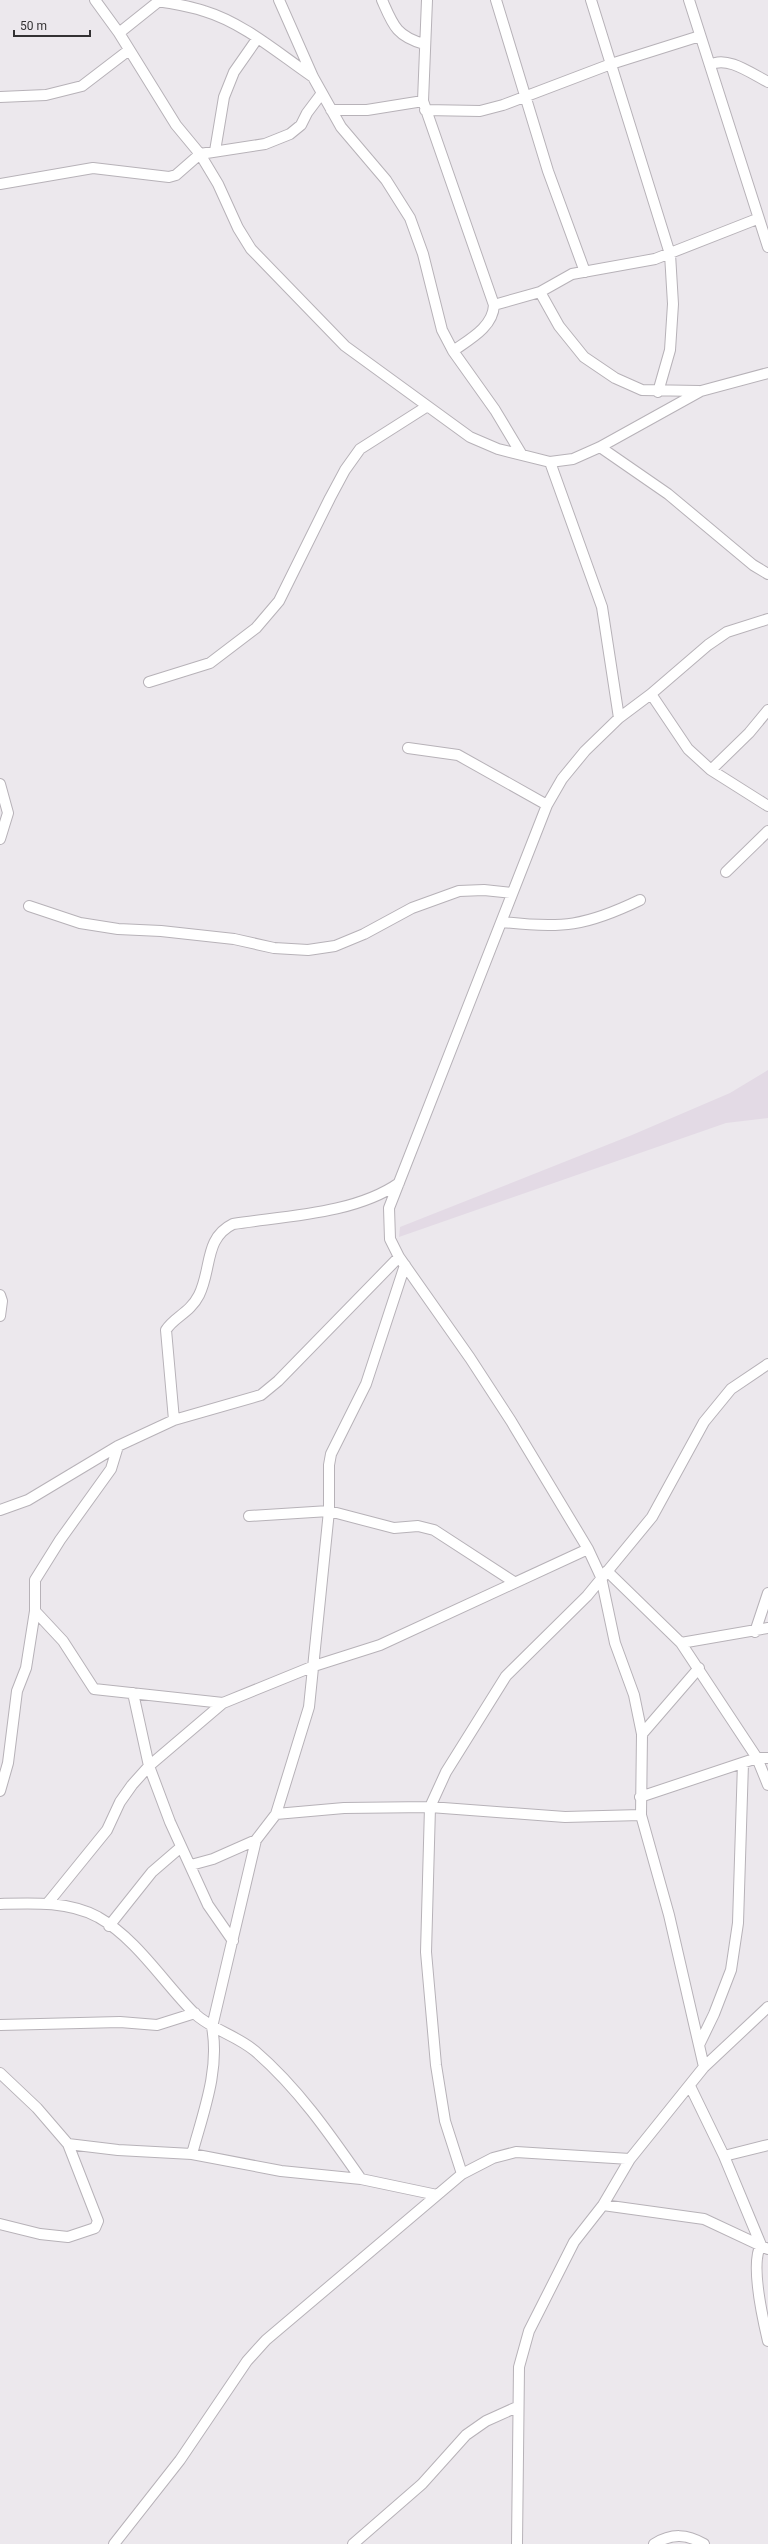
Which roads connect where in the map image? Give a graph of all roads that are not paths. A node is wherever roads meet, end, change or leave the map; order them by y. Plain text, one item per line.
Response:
1 (95, 0) edge
2 (158, 0) edge
3 (279, 0) edge
4 (382, 0) edge
5 (427, 0) edge
6 (496, 0) edge
7 (591, 0) edge
8 (689, 0) edge
9 (119, 33) junction
10 (700, 36) junction
11 (257, 39) junction
12 (424, 44) junction
13 (129, 50) junction
14 (611, 64) junction
15 (710, 65) junction
16 (314, 77) junction
17 (768, 82) edge
18 (322, 93) junction
19 (526, 96) junction
20 (0, 97) edge
21 (424, 106) junction
22 (331, 110) junction
23 (215, 151) junction
24 (200, 154) junction
25 (0, 184) edge
26 (757, 219) junction
27 (768, 247) edge
28 (670, 254) junction
29 (585, 272) junction
30 (540, 292) junction
31 (494, 305) junction
32 (454, 351) junction
33 (768, 373) edge
34 (701, 391) junction
35 (658, 392) junction
36 (426, 407) junction
37 (600, 447) junction
38 (522, 455) junction
39 (550, 462) junction
40 (768, 574) edge
41 (768, 619) edge
42 (149, 682) dead end
43 (651, 694) junction
44 (768, 710) edge
45 (619, 718) junction
46 (408, 748) dead end
47 (711, 770) junction
48 (0, 784) edge
49 (547, 805) junction
50 (768, 806) edge
51 (768, 831) edge
52 (0, 839) edge
53 (726, 872) dead end
54 (512, 893) junction
55 (640, 900) dead end
56 (29, 906) dead end
57 (503, 922) junction
58 (399, 1183) junction
59 (402, 1261) junction
60 (0, 1296) edge
61 (0, 1316) edge
62 (768, 1364) edge
63 (174, 1420) junction
64 (118, 1446) junction
65 (0, 1510) edge
66 (329, 1511) junction
67 (249, 1516) dead end
68 (588, 1549) junction
69 (604, 1574) junction
70 (514, 1582) junction
71 (768, 1593) edge
72 (35, 1611) junction
73 (768, 1628) edge
74 (755, 1632) junction
75 (681, 1643) junction
76 (314, 1666) junction
77 (699, 1668) junction
78 (133, 1693) junction
79 (223, 1703) junction
80 (642, 1734) junction
81 (757, 1758) junction
82 (768, 1758) edge
83 (743, 1763) junction
84 (149, 1766) junction
85 (768, 1784) edge
86 (0, 1791) edge
87 (640, 1797) junction
88 (430, 1807) junction
89 (276, 1814) junction
90 (641, 1815) junction
91 (256, 1840) junction
92 (181, 1847) junction
93 (191, 1865) junction
94 (0, 1904) edge
95 (47, 1904) junction
96 (109, 1926) junction
97 (233, 1941) junction
98 (768, 2007) edge
99 (195, 2013) junction
100 (0, 2025) edge
101 (212, 2027) junction
102 (698, 2045) junction
103 (704, 2067) junction
104 (0, 2073) edge
105 (690, 2086) junction
106 (68, 2144) junction
107 (768, 2145) edge
108 (192, 2154) junction
109 (724, 2156) junction
110 (630, 2159) junction
111 (462, 2174) junction
112 (361, 2178) junction
113 (437, 2195) junction
114 (603, 2205) junction
115 (0, 2224) edge
116 (764, 2247) edge
117 (768, 2341) edge
118 (517, 2407) junction
119 (114, 2544) edge
120 (353, 2544) edge
121 (517, 2544) edge
122 (654, 2544) edge
123 (704, 2544) edge

1 - 9 street
2 - 9 street
2 - 11 street
3 - 16 street
4 - 12 street
5 - 12 street
6 - 19 street
7 - 14 street
8 - 10 street
9 - 13 street
10 - 14 street
10 - 15 street
11 - 16 street
11 - 23 street
12 - 21 street
13 - 20 street
13 - 24 street
14 - 19 street
14 - 28 street
15 - 17 street
15 - 26 street
16 - 18 street
18 - 22 street
18 - 23 street
19 - 21 street
19 - 29 street
21 - 22 street
21 - 31 street
22 - 32 street
23 - 24 street
24 - 25 street
24 - 36 street
26 - 27 street
26 - 28 street
28 - 29 street
28 - 35 street
29 - 30 street
30 - 31 street
30 - 35 street
31 - 32 street
32 - 38 street
33 - 34 street
34 - 35 street
34 - 37 street
36 - 38 street
36 - 42 street
37 - 39 street
37 - 40 street
38 - 39 street
39 - 45 street
41 - 43 street
43 - 45 street
43 - 47 street
44 - 47 street
45 - 49 street
46 - 49 street
47 - 50 street
48 - 52 street
49 - 54 street
51 - 53 street
54 - 56 street
54 - 57 street
55 - 57 street
57 - 58 street
58 - 59 street
58 - 63 street
59 - 63 street
59 - 66 street
59 - 68 street
60 - 61 street
62 - 69 street
63 - 64 street
64 - 65 street
64 - 72 street
66 - 67 street
66 - 70 street
66 - 76 street
68 - 69 street
68 - 70 street
69 - 75 street
69 - 80 street
69 - 88 street
70 - 76 street
71 - 74 street
72 - 78 street
72 - 86 street
73 - 74 street
74 - 75 street
75 - 77 street
76 - 79 street
76 - 89 street
77 - 80 street
77 - 81 street
78 - 79 street
78 - 84 street
79 - 84 street
80 - 87 street
81 - 82 street
81 - 83 street
81 - 85 street
83 - 87 street
83 - 102 street
84 - 92 street
84 - 95 street
87 - 90 street
88 - 89 street
88 - 90 street
88 - 111 street
89 - 91 street
90 - 102 street
91 - 93 street
91 - 97 street
92 - 93 street
92 - 96 street
93 - 97 street
94 - 95 street
95 - 96 street
96 - 99 street
97 - 101 street
98 - 103 street
99 - 100 street
99 - 101 street
101 - 108 street
101 - 112 street
102 - 103 street
103 - 105 street
104 - 106 street
105 - 109 street
105 - 110 street
106 - 108 street
106 - 115 street
107 - 109 street
108 - 112 street
109 - 116 street
110 - 111 street
110 - 114 street
111 - 113 street
112 - 113 street
113 - 119 street
114 - 116 street
114 - 118 street
116 - 117 street
118 - 120 street
118 - 121 street
122 - 123 street

